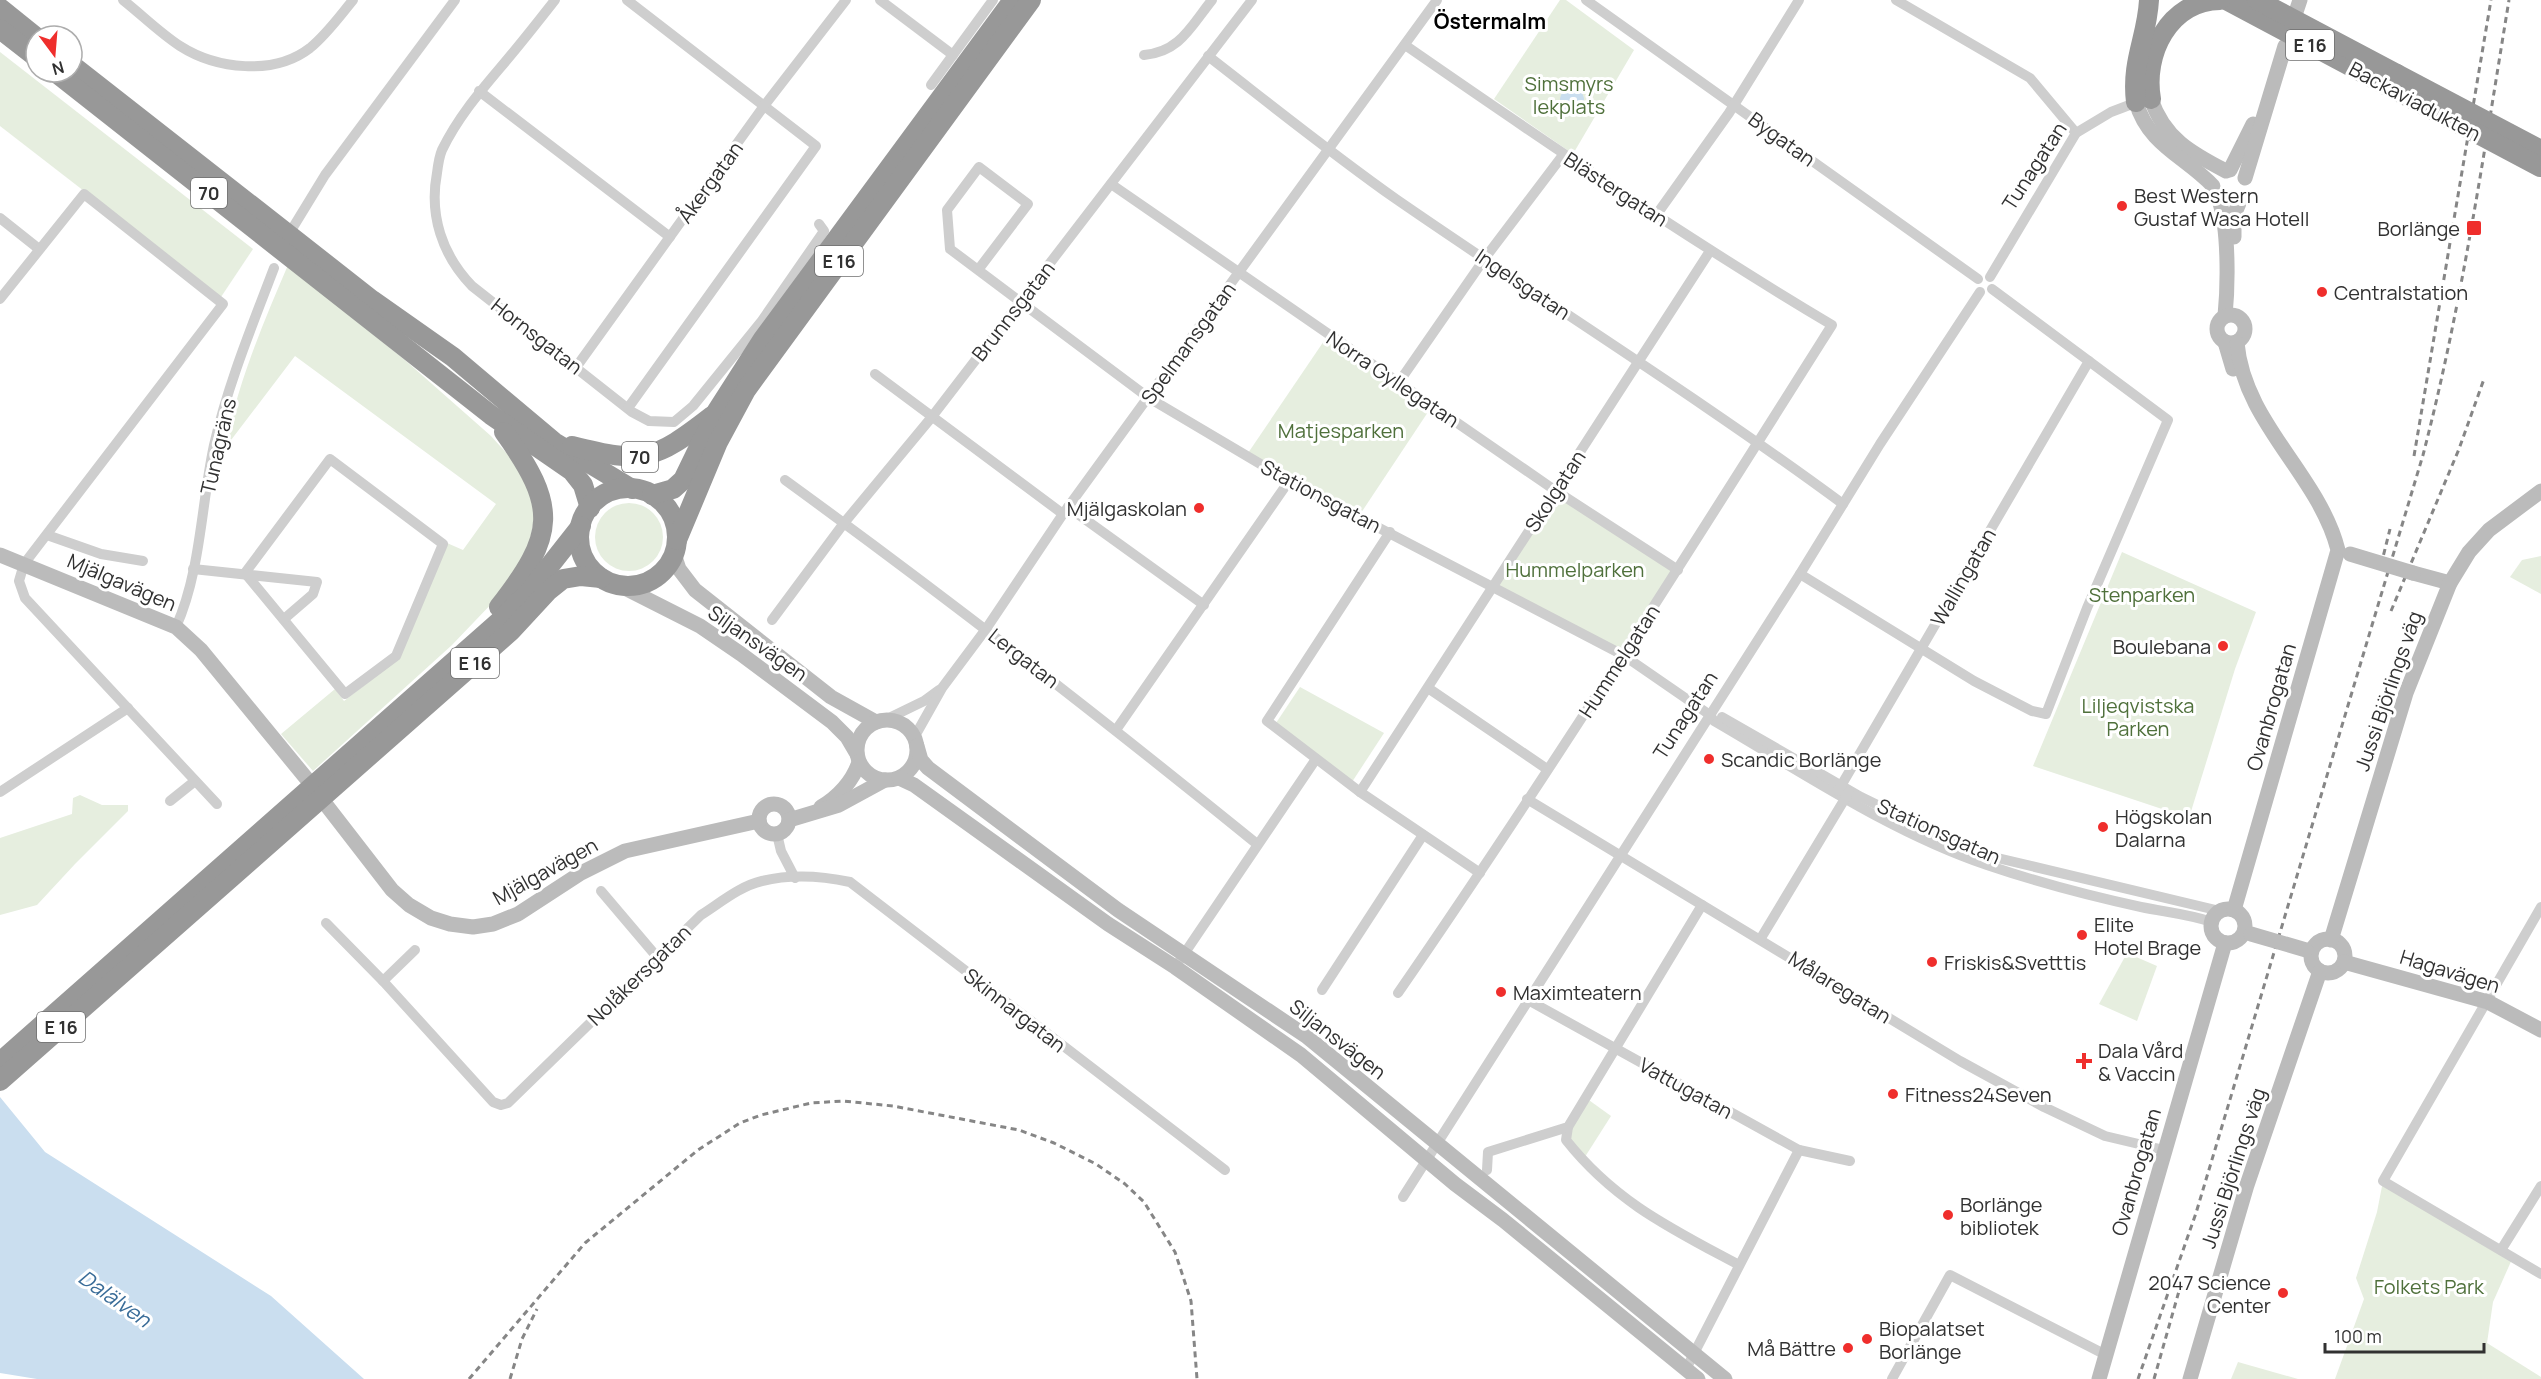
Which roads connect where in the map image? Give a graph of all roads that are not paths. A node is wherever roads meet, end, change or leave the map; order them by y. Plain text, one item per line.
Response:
1 (123, 0) edge
2 (353, 0) edge
3 (455, 0) edge
4 (555, 0) edge
5 (627, 0) edge
6 (846, 0) edge
7 (880, 0) edge
8 (993, 0) edge
9 (1013, 0) edge
10 (1031, 0) edge
11 (1212, 0) edge
12 (1252, 0) edge
13 (1437, 0) edge
14 (1586, 0) edge
15 (1799, 0) edge
16 (1896, 0) edge
17 (2149, 0) edge
18 (2220, 0) edge
19 (2226, 0) edge
20 (2257, 0) edge
21 (0, 8) edge
22 (24, 27) edge
23 (0, 29) edge
24 (1405, 45) junction
25 (2286, 46) dead end
26 (24, 48) edge
27 (1144, 55) dead end
28 (953, 56) junction
29 (1208, 56) junction
30 (2279, 66) junction
31 (84, 74) edge
32 (2396, 82) junction
33 (70, 84) edge
34 (931, 85) dead end
35 (479, 91) junction
36 (2144, 101) junction
37 (1734, 104) junction
38 (764, 106) junction
39 (2076, 134) junction
40 (2244, 143) junction
41 (1328, 149) junction
42 (1563, 155) junction
43 (2199, 157) junction
44 (2541, 163) edge
45 (2228, 171) junction
46 (2245, 178) junction
47 (1111, 184) junction
48 (2216, 193) junction
49 (2239, 202) junction
50 (1657, 214) junction
51 (0, 218) edge
52 (819, 224) dead end
53 (292, 229) dead end
54 (670, 237) junction
55 (39, 249) junction
56 (1710, 251) junction
57 (1485, 258) junction
58 (274, 268) dead end
59 (978, 270) junction
60 (1238, 273) junction
61 (1990, 277) junction
62 (1978, 279) junction
63 (1992, 289) junction
64 (1980, 292) junction
65 (0, 299) edge
66 (1020, 302) junction
67 (2230, 316) junction
68 (1832, 325) joint
69 (2231, 343) junction
70 (2089, 361) junction
71 (1637, 363) junction
72 (577, 366) junction
73 (875, 374) dead end
74 (1399, 382) junction
75 (1149, 398) junction
76 (628, 408) junction
77 (715, 414) junction
78 (492, 415) junction
79 (931, 418) junction
80 (554, 442) junction
81 (1758, 442) junction
82 (785, 480) dead end
83 (1288, 481) junction
84 (632, 489) junction
85 (1556, 491) junction
86 (2541, 491) edge
87 (652, 495) junction
88 (1843, 504) junction
89 (1066, 511) junction
90 (585, 517) junction
91 (844, 523) junction
92 (1390, 532) junction
93 (47, 535) junction
94 (676, 547) junction
95 (2344, 552) junction
96 (0, 555) edge
97 (143, 561) dead end
98 (24, 564) junction
99 (193, 568) junction
100 (1678, 570) junction
101 (245, 573) junction
102 (1800, 574) junction
103 (601, 578) junction
104 (2450, 583) junction
105 (621, 585) junction
106 (1493, 588) junction
107 (1204, 605) junction
108 (284, 619) junction
109 (772, 620) dead end
110 (176, 627) junction
111 (986, 629) junction
112 (1921, 649) junction
113 (1623, 655) junction
114 (452, 664) junction
115 (942, 688) junction
116 (1428, 688) junction
117 (128, 708) junction
118 (1710, 715) junction
119 (881, 720) junction
120 (1116, 730) junction
121 (916, 741) junction
122 (858, 758) junction
123 (1316, 759) junction
124 (1548, 770) junction
125 (306, 778) dead end
126 (892, 779) junction
127 (195, 781) junction
128 (1844, 791) junction
129 (0, 792) edge
130 (1360, 792) junction
131 (1527, 799) junction
132 (170, 801) dead end
133 (217, 804) dead end
134 (327, 806) dead end
135 (813, 812) junction
136 (789, 820) junction
137 (759, 821) junction
138 (777, 834) junction
139 (1423, 835) junction
140 (1257, 844) junction
141 (1621, 856) junction
142 (1480, 873) junction
143 (795, 878) junction
144 (601, 891) dead end
145 (1702, 905) junction
146 (2541, 907) edge
147 (2222, 915) junction
148 (326, 923) dead end
149 (2247, 933) junction
150 (1761, 938) junction
151 (2331, 940) junction
152 (2225, 943) junction
153 (415, 950) dead end
154 (2309, 951) junction
155 (657, 957) junction
156 (1180, 961) junction
157 (2344, 962) junction
158 (118, 968) junction
159 (2320, 971) junction
160 (382, 981) junction
161 (1322, 990) dead end
162 (1398, 993) dead end
163 (1528, 1000) junction
164 (2488, 1002) junction
165 (2541, 1030) edge
166 (1615, 1048) junction
167 (0, 1062) edge
168 (0, 1081) edge
169 (1568, 1127) junction
170 (1438, 1145) junction
171 (1799, 1150) junction
172 (2164, 1150) junction
173 (1850, 1161) dead end
174 (1427, 1162) junction
175 (1225, 1170) dead end
176 (1487, 1170) dead end
177 (2541, 1186) edge
178 (1404, 1197) dead end
179 (2502, 1250) junction
180 (1739, 1265) junction
181 (2541, 1275) edge
182 (1694, 1355) junction
183 (2106, 1355) junction
184 (1692, 1374) edge
185 (1725, 1379) edge
186 (1893, 1379) edge
187 (2099, 1379) edge
188 (2190, 1379) edge

1 - 2 street
3 - 53 street
4 - 35 street, Hornsgatan
5 - 38 street
6 - 38 street, Åkergatan
7 - 28 street
8 - 28 street
9 - 77 highway, E 16
10 - 94 highway, E 16
11 - 27 street
12 - 29 street, Brunnsgatan
13 - 24 street, Spelmansgatan
14 - 37 street, Bygatan
15 - 37 street
16 - 39 street
17 - 36 highway
18 - 36 highway
19 - 32 highway, Backaviadukten / E 16
20 - 32 highway, Backaviadukten / E 16
21 - 22 highway
23 - 26 highway
24 - 41 street, Spelmansgatan
24 - 42 street, Blästergatan
25 - 30 street
28 - 34 street
29 - 41 street, Ingelsgatan
29 - 47 street, Brunnsgatan
30 - 40 street
30 - 46 street
31 - 80 highway, 70
32 - 44 highway, Backaviadukten / E 16, bridge
33 - 78 highway, 70
35 - 54 street
35 - 72 street, Hornsgatan
36 - 39 street, Tunagatan
36 - 43 street
36 - 48 street
37 - 50 street
37 - 62 street, Bygatan
38 - 54 street, Åkergatan
38 - 76 street
39 - 61 street, Tunagatan
40 - 43 street
40 - 45 street
41 - 57 street, Ingelsgatan
41 - 60 street, Spelmansgatan
42 - 50 street, Blästergatan
42 - 57 street
43 - 45 street
45 - 46 street
45 - 48 street
46 - 49 street
47 - 60 street, Norra Gyllegatan
47 - 66 street, Brunnsgatan
48 - 49 street
48 - 67 street
49 - 67 street
50 - 56 street, Blästergatan
51 - 55 street
52 - 76 street, Hornsgatan
54 - 72 street, Åkergatan
55 - 65 street
55 - 93 street
56 - 68 street, Blästergatan
56 - 71 street, Skolgatan
57 - 71 street, Ingelsgatan
57 - 74 street
58 - 99 street, Tunagräns
59 - 59 street, Stationsgatan
59 - 66 street, Stationsgatan
60 - 74 street, Norra Gyllegatan
60 - 75 street, Spelmansgatan
61 - 62 street
61 - 63 street
62 - 64 street
63 - 64 street
63 - 70 street
64 - 88 street, Tunagatan
66 - 75 street, Stationsgatan
66 - 79 street, Brunnsgatan
67 - 69 street
67 - 69 street
68 - 81 street, Hummelgatan
69 - 95 street
70 - 112 street, Wallingatan
70 - 112 street
71 - 81 street, Ingelsgatan
71 - 85 street, Skolgatan
72 - 76 street, Hornsgatan
73 - 79 street
74 - 85 street, Norra Gyllegatan
75 - 83 street, Stationsgatan
75 - 89 street, Spelmansgatan
77 - 80 highway, 70
77 - 87 highway, E 16
78 - 90 highway, 70
78 - 114 highway
79 - 89 street
79 - 91 street, Brunnsgatan
80 - 84 highway, 70
81 - 88 street, Ingelsgatan
81 - 100 street, Hummelgatan
82 - 91 street, Lergatan
83 - 92 street, Stationsgatan
83 - 107 street
84 - 87 highway
84 - 90 highway
85 - 100 street, Norra Gyllegatan
85 - 106 street, Skolgatan
86 - 104 street, Jussi Björlings väg
87 - 94 highway
88 - 102 street, Tunagatan
89 - 107 street
89 - 111 street, Spelmansgatan
90 - 103 highway
90 - 114 highway, E 16
91 - 109 street, Brunnsgatan
91 - 111 street, Lergatan
92 - 106 street, Stationsgatan
92 - 123 street
93 - 97 street
93 - 98 street
94 - 105 highway
94 - 119 street, Siljansvägen
95 - 104 street, bridge
95 - 147 street, Ovanbrogatan
96 - 98 street, Mjälgavägen
98 - 110 street, Mjälgavägen
98 - 117 street
99 - 101 street
99 - 110 street, Tunagräns
100 - 113 street, Hummelgatan
101 - 108 street
101 - 108 street
101 - 108 street
102 - 112 street
102 - 118 street, Tunagatan
103 - 105 highway
103 - 158 highway, E 16
104 - 151 street, Jussi Björlings väg
105 - 122 street, Siljansvägen
106 - 113 street, Stationsgatan
106 - 116 street, Skolgatan
107 - 120 street
110 - 125 street, Mjälgavägen
111 - 115 street, Spelmansgatan
111 - 120 street, Lergatan
112 - 128 street, Wallingatan
113 - 118 street, Stationsgatan
113 - 124 street, Hummelgatan
114 - 158 highway, E 16
115 - 119 street, Spelmansgatan
115 - 121 street, Spelmansgatan
116 - 124 street
116 - 130 street, Skolgatan
117 - 127 street
117 - 129 street
118 - 128 street, Stationsgatan
118 - 141 street, Tunagatan
119 - 121 street
119 - 122 street
120 - 140 street, Lergatan
121 - 126 street
121 - 156 street, Siljansvägen
122 - 126 street
122 - 135 street
123 - 130 street
123 - 140 street
124 - 131 street, Hummelgatan
126 - 135 street
126 - 156 street, Siljansvägen
127 - 132 street
127 - 133 street
128 - 147 street, Stationsgatan
128 - 150 street, Wallingatan
130 - 139 street
131 - 141 street, Målaregatan
131 - 142 street, Hummelgatan
134 - 137 street, Mjälgavägen
135 - 136 street
136 - 137 street
136 - 138 street
137 - 138 street
138 - 143 street
139 - 142 street
139 - 161 street
140 - 156 street
141 - 145 street, Målaregatan
141 - 163 street, Tunagatan
142 - 162 street, Hummelgatan
143 - 155 street, Nolåkersgatan
143 - 175 street, Skinnargatan
144 - 155 street
145 - 150 street, Målaregatan
145 - 166 street
146 - 164 street
147 - 149 street
147 - 152 street
148 - 160 street
149 - 152 street
149 - 154 street, bridge
150 - 172 street, Målaregatan
151 - 154 street
151 - 157 street
152 - 172 street, Ovanbrogatan
153 - 160 street
154 - 159 street
155 - 160 street, Nolåkersgatan
156 - 170 street, Siljansvägen
156 - 174 street, Siljansvägen
157 - 159 street
157 - 164 street, Hagavägen
158 - 167 highway, E 16
158 - 168 highway, E 16
159 - 188 street, Jussi Björlings väg
163 - 166 street, Vattugatan
163 - 170 street, Tunagatan
164 - 165 street, Hagavägen
164 - 179 street
166 - 169 street
166 - 171 street, Vattugatan
169 - 176 street
169 - 180 street
170 - 174 street, Tunagatan
170 - 182 street, Siljansvägen
171 - 173 street, Vattugatan
171 - 180 street
172 - 183 street, Ovanbrogatan
174 - 178 street, Tunagatan
174 - 184 street, Siljansvägen
177 - 179 street
179 - 181 street
180 - 182 street
182 - 184 street
182 - 185 street, Siljansvägen
183 - 186 street
183 - 187 street, Ovanbrogatan

